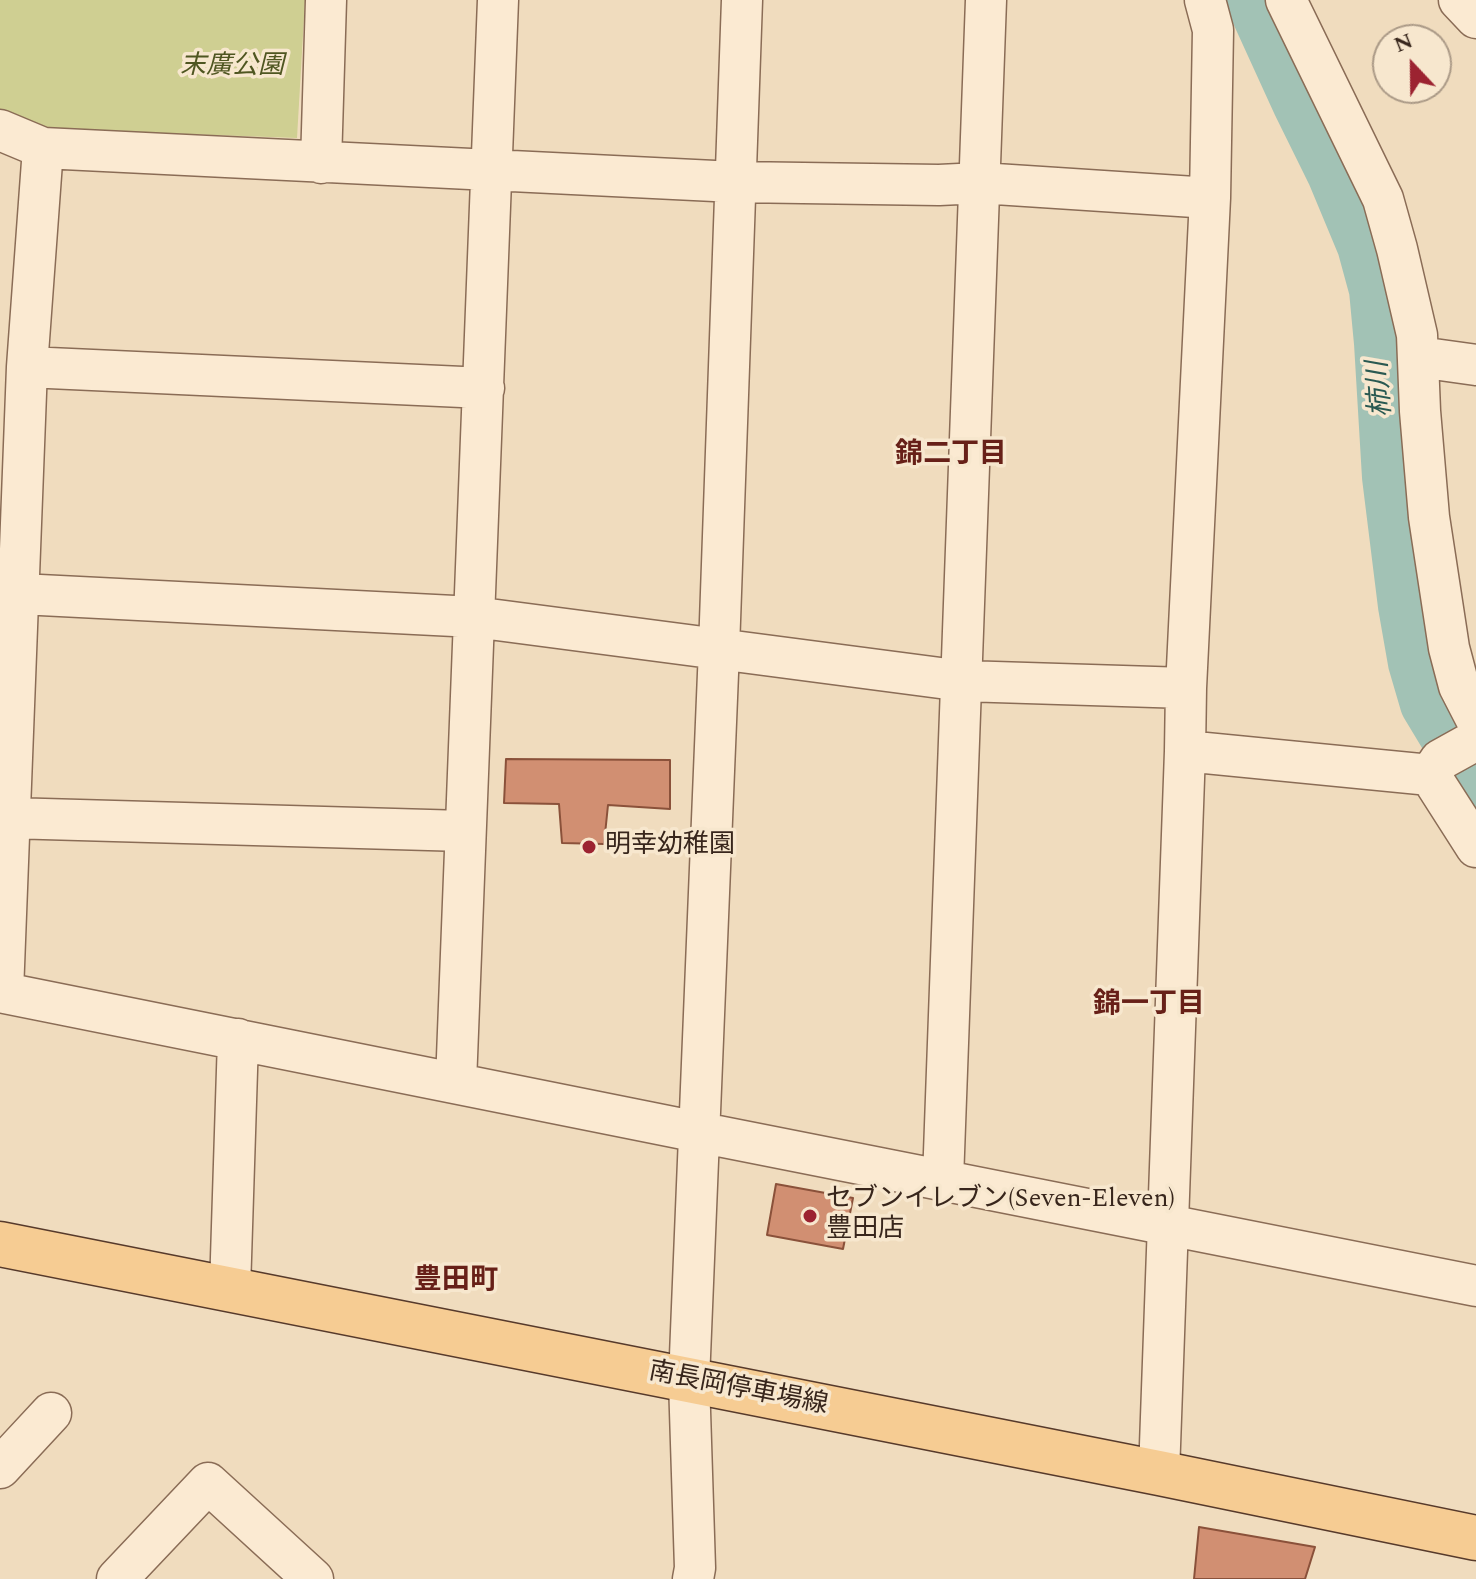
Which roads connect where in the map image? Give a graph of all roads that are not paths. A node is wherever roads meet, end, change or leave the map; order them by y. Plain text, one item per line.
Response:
1 (326, 0) edge
2 (498, 0) edge
3 (742, 0) edge
4 (986, 0) edge
5 (1205, 0) edge
6 (1286, 0) edge
7 (1459, 0) edge
8 (1476, 18) edge
9 (0, 130) edge
10 (43, 148) junction
11 (321, 163) junction
12 (491, 169) junction
13 (735, 182) junction
14 (980, 183) junction
15 (1210, 198) junction
16 (1419, 357) junction
17 (1476, 365) edge
18 (27, 367) junction
19 (484, 388) junction
20 (9, 594) edge
21 (474, 617) junction
22 (719, 649) junction
23 (963, 681) junction
24 (1186, 688) junction
25 (1476, 733) edge
26 (1185, 751) junction
27 (1435, 768) junction
28 (9, 818) junction
29 (464, 831) junction
30 (1476, 847) edge
31 (1, 992) edge
32 (238, 1039) junction
33 (456, 1083) junction
34 (698, 1132) junction
35 (943, 1180) junction
36 (1169, 1225) junction
37 (0, 1244) edge
38 (1476, 1286) edge
39 (230, 1289) junction
40 (689, 1380) junction
41 (51, 1413) dead end
42 (0, 1468) edge
43 (1159, 1473) junction
44 (1476, 1538) edge
45 (117, 1579) edge
46 (313, 1579) edge
47 (693, 1579) edge

1 - 11 street
2 - 12 street
3 - 13 street
4 - 14 street
5 - 15 street
6 - 16 street
7 - 8 street
9 - 10 street
10 - 11 street
10 - 18 street
11 - 12 street
12 - 13 street
12 - 19 street
13 - 14 street
13 - 22 street
14 - 15 street
14 - 23 street
15 - 24 street
16 - 17 street
16 - 25 street
18 - 19 street
18 - 20 street
19 - 21 street
20 - 21 street
20 - 28 street
21 - 22 street
21 - 29 street
22 - 23 street
22 - 34 street
23 - 24 street
23 - 35 street
24 - 26 street
25 - 27 street
26 - 27 street
26 - 36 street
27 - 30 street
28 - 29 street
28 - 31 street
29 - 33 street
31 - 32 street
32 - 33 street
32 - 39 street
33 - 34 street
34 - 35 street
34 - 40 street
35 - 36 street
36 - 38 street
36 - 43 street
37 - 39 main road, 南長岡停車場線
39 - 40 main road, 南長岡停車場線
40 - 43 main road, 南長岡停車場線
40 - 47 street
41 - 42 street
43 - 44 main road, 南長岡停車場線
45 - 46 street

